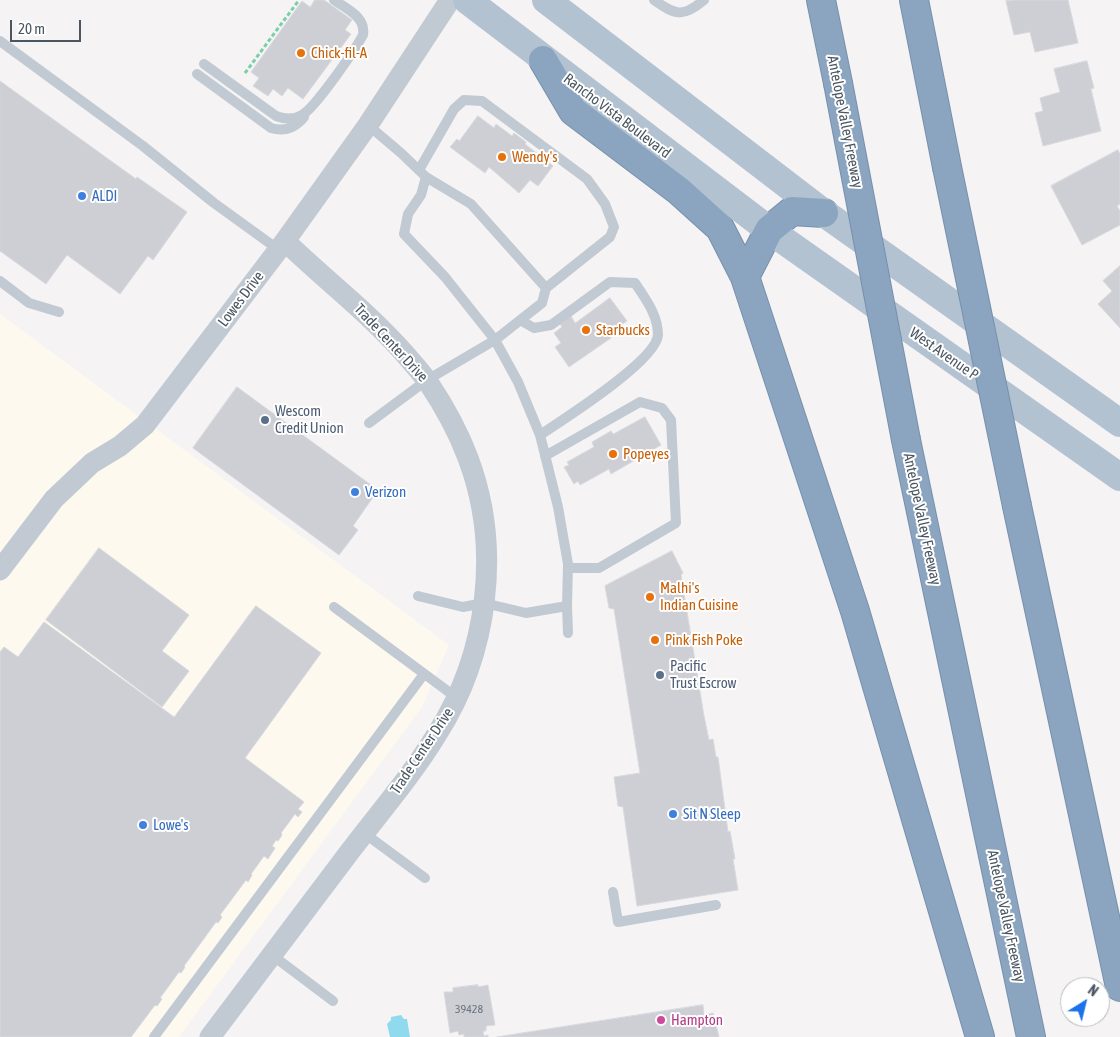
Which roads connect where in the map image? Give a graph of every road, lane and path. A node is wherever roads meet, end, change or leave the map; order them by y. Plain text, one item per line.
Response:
1 (299, 0) edge
2 (334, 0) edge
3 (450, 0) edge
4 (467, 0) edge
5 (546, 0) edge
6 (654, 0) edge
7 (704, 0) edge
8 (822, 0) edge
9 (914, 0) edge
10 (0, 41) edge
11 (543, 60) junction
12 (204, 64) dead end
13 (245, 73) dead end
14 (197, 74) dead end
15 (309, 110) junction
16 (368, 125) junction
17 (422, 174) junction
18 (824, 213) junction
19 (769, 230) junction
20 (282, 246) junction
21 (745, 277) junction
22 (0, 281) edge
23 (546, 288) junction
24 (59, 312) dead end
25 (520, 320) junction
26 (495, 340) junction
27 (427, 380) junction
28 (369, 422) dead end
29 (1120, 423) edge
30 (540, 435) junction
31 (545, 456) junction
32 (1120, 477) edge
33 (568, 568) junction
34 (0, 570) edge
35 (418, 596) dead end
36 (484, 603) junction
37 (567, 606) junction
38 (334, 608) dead end
39 (568, 633) dead end
40 (424, 674) junction
41 (457, 698) junction
42 (364, 833) junction
43 (425, 878) dead end
44 (613, 892) dead end
45 (716, 905) dead end
46 (272, 955) junction
47 (1120, 987) edge
48 (333, 1002) dead end
49 (154, 1037) edge
50 (210, 1037) edge
51 (980, 1037) edge
52 (1031, 1037) edge

1 - 13 path
2 - 15 lane
3 - 16 street, Lowes Drive
4 - 11 main road, Rancho Vista Boulevard
5 - 18 main road
6 - 7 lane
8 - 52 highway, Antelope Valley Freeway, bridge
9 - 47 highway, bridge
10 - 20 lane
11 - 19 main road, Rancho Vista Boulevard
11 - 21 highway
12 - 15 lane
14 - 15 lane
16 - 17 lane
16 - 20 street, Lowes Drive
17 - 23 lane
17 - 23 lane
17 - 26 lane
18 - 19 highway
18 - 29 main road
19 - 21 highway
19 - 32 main road, West Avenue P
20 - 27 street, Trade Center Drive
20 - 34 street, Lowes Drive
21 - 51 highway
22 - 24 lane
23 - 25 lane
25 - 26 lane
25 - 30 lane
26 - 27 lane
26 - 30 lane
27 - 28 lane
27 - 36 street, Trade Center Drive
30 - 31 lane
31 - 33 lane
31 - 33 lane
33 - 37 lane
35 - 36 lane
36 - 37 lane
36 - 41 street, Trade Center Drive
37 - 39 lane
38 - 40 lane
40 - 41 lane
40 - 49 lane
41 - 42 street, Trade Center Drive
42 - 43 lane
42 - 46 street, Trade Center Drive
44 - 45 lane
46 - 48 lane
46 - 50 street, Trade Center Drive

